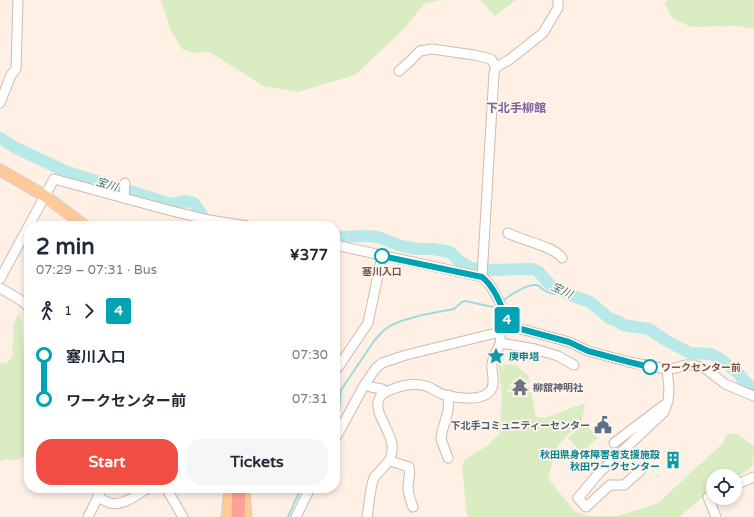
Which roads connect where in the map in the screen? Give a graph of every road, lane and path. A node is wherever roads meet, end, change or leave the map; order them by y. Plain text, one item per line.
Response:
1 (18, 0) edge
2 (558, 0) edge
3 (496, 67) junction
4 (399, 71) dead end
5 (0, 103) edge
6 (0, 170) edge
7 (125, 184) dead end
8 (45, 196) junction
9 (124, 198) junction
10 (31, 221) edge
11 (78, 221) edge
12 (215, 221) edge
13 (508, 233) dead end
14 (24, 235) edge
15 (340, 247) edge
16 (382, 256) junction
17 (562, 258) dead end
18 (482, 272) junction
19 (0, 279) edge
20 (0, 288) edge
21 (24, 303) edge
22 (509, 324) junction
23 (500, 332) junction
24 (501, 343) junction
25 (340, 365) edge
26 (574, 366) dead end
27 (667, 369) junction
28 (365, 384) junction
29 (384, 392) junction
30 (448, 396) junction
31 (754, 396) edge
32 (668, 401) junction
33 (340, 430) edge
34 (614, 443) dead end
35 (448, 458) dead end
36 (390, 461) junction
37 (640, 471) dead end
38 (754, 477) edge
39 (742, 482) edge
40 (99, 493) edge
41 (140, 493) edge
42 (169, 493) edge
43 (229, 493) edge
44 (234, 493) edge
45 (239, 493) edge
46 (244, 493) edge
47 (308, 493) edge
48 (98, 497) junction
49 (711, 505) edge
50 (413, 507) dead end
51 (88, 517) edge
52 (183, 517) edge
53 (227, 517) edge
54 (232, 517) edge
55 (238, 517) edge
56 (246, 517) edge
57 (296, 517) edge
58 (367, 517) edge
59 (716, 517) edge

1 - 5 street
2 - 3 street
3 - 4 street
3 - 18 street
6 - 8 main road
7 - 9 street
8 - 9 street
8 - 10 street
8 - 11 main road
9 - 12 street
13 - 17 street
14 - 19 street
15 - 16 street
16 - 18 street
16 - 25 street
18 - 22 street
20 - 21 street
22 - 23 street
22 - 27 street
23 - 24 street
23 - 28 street
24 - 26 street
24 - 30 street
27 - 31 street
27 - 32 street
28 - 29 street
28 - 33 street
29 - 30 street
29 - 36 street
30 - 35 street
32 - 34 street
32 - 37 street
36 - 50 street
36 - 58 street
38 - 39 street
40 - 48 street
41 - 48 street
42 - 52 street
43 - 53 main road
44 - 54 main road
45 - 55 highway
46 - 56 main road
47 - 57 street
48 - 51 street
49 - 59 street

